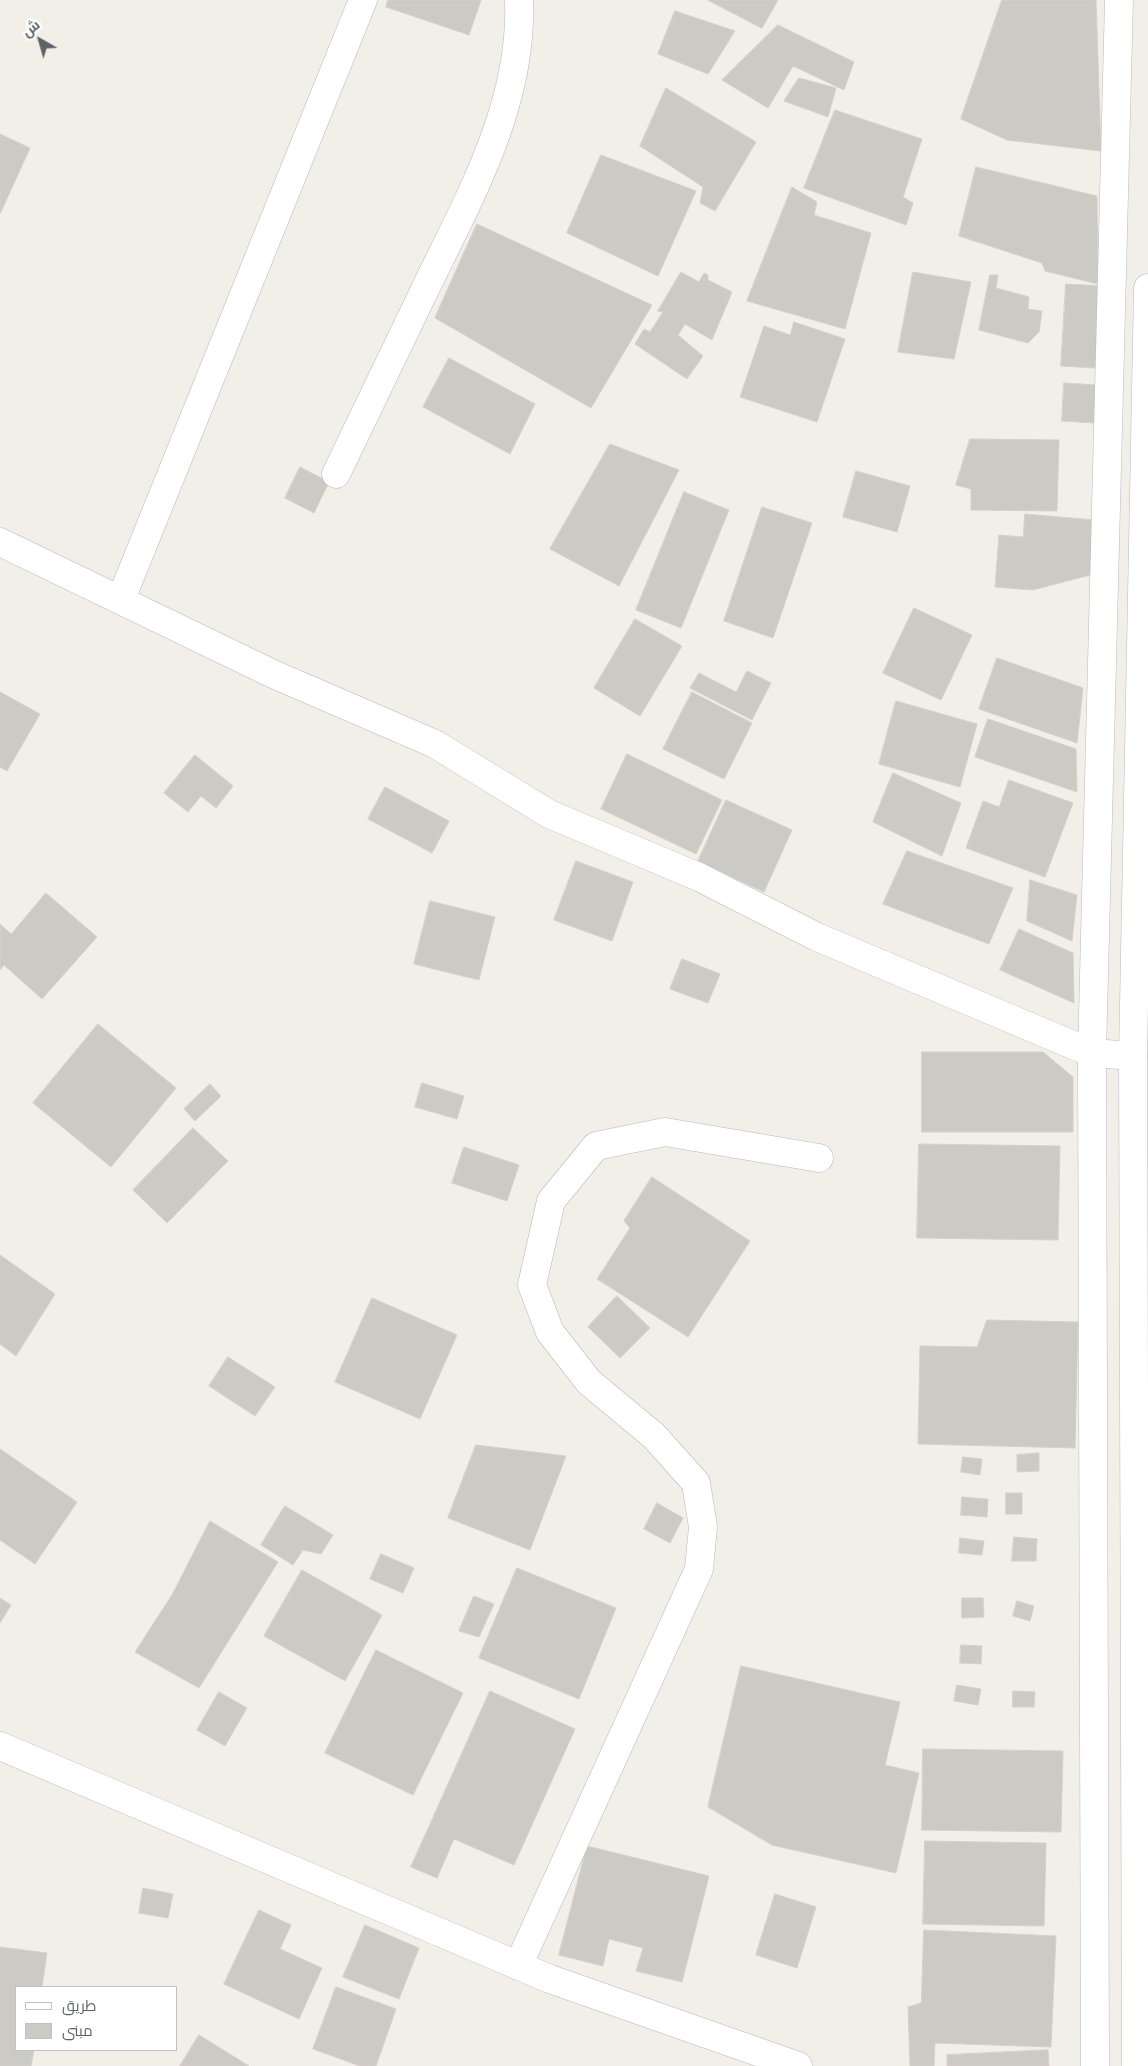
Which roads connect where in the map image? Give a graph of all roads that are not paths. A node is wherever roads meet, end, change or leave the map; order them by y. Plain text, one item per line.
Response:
1 (363, 0) edge
2 (518, 0) edge
3 (1119, 0) edge
4 (1148, 288) edge
5 (336, 474) dead end
6 (0, 542) edge
7 (121, 600) junction
8 (1092, 1053) junction
9 (1133, 1056) junction
10 (819, 1158) dead end
11 (0, 1746) edge
12 (518, 1966) junction
13 (798, 2066) edge
14 (1095, 2066) edge
15 (1136, 2066) edge

1 - 7 street
2 - 5 street
3 - 8 street
4 - 9 street
6 - 7 street
7 - 8 street
8 - 9 street
8 - 14 street
9 - 15 street
10 - 12 street
11 - 12 street
12 - 13 street

